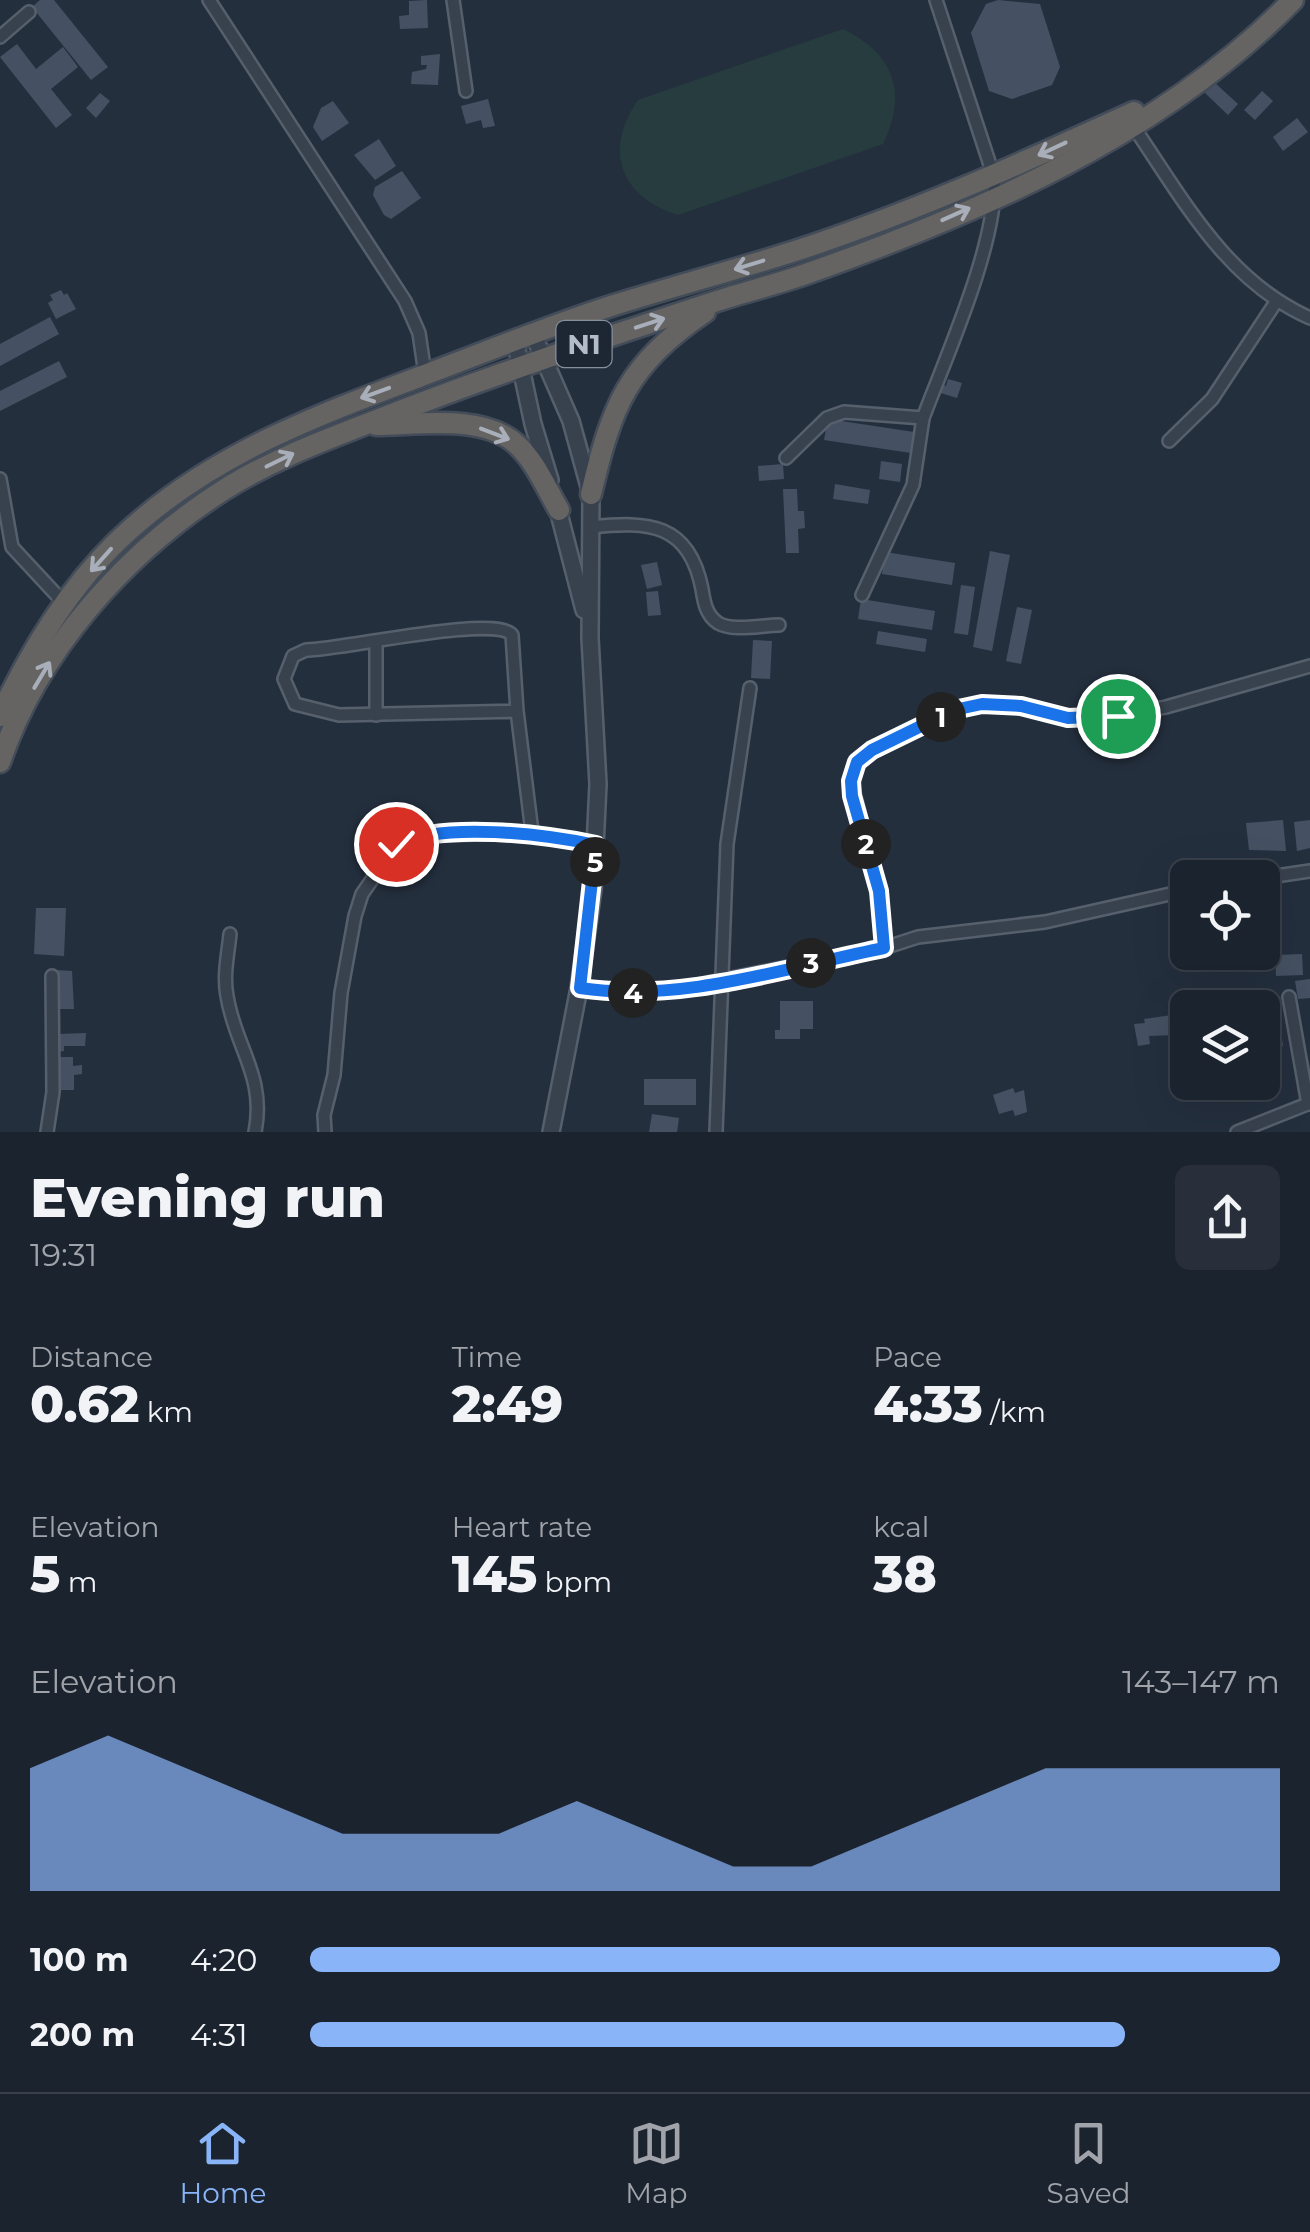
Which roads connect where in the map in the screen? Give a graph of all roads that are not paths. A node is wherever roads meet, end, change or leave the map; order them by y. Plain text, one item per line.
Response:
1 (210, 0) edge
2 (454, 0) edge
3 (936, 0) edge
4 (1293, 0) edge
5 (29, 12) dead end
6 (1258, 34) junction
7 (0, 38) edge
8 (466, 91) dead end
9 (1134, 126) junction
10 (994, 187) junction
11 (724, 299) junction
12 (1276, 302) junction
13 (1310, 318) edge
14 (524, 337) junction
15 (544, 358) junction
16 (520, 366) junction
17 (425, 374) junction
18 (923, 418) junction
19 (364, 425) junction
20 (1169, 440) dead end
21 (786, 458) dead end
22 (0, 480) edge
23 (591, 494) junction
24 (559, 510) junction
25 (591, 527) junction
26 (862, 595) dead end
27 (64, 603) junction
28 (779, 625) dead end
29 (590, 638) junction
30 (376, 643) junction
31 (1310, 666) edge
32 (750, 688) dead end
33 (517, 711) junction
34 (376, 715) junction
35 (0, 716) edge
36 (0, 762) edge
37 (532, 832) junction
38 (596, 845) junction
39 (1310, 871) edge
40 (1280, 875) edge
41 (1170, 894) edge
42 (230, 934) dead end
43 (884, 948) junction
44 (52, 976) dead end
45 (720, 982) junction
46 (580, 988) junction
47 (1289, 997) dead end
48 (1309, 1103) edge
49 (47, 1132) edge
50 (255, 1132) edge
51 (325, 1132) edge
52 (551, 1132) edge
53 (716, 1132) edge
54 (1237, 1132) edge

1 - 17 street
2 - 8 street
3 - 10 street
4 - 6 highway, N1
5 - 7 street
6 - 9 highway, N1
6 -> 10 highway, N1
9 - 10 highway, N1
9 - 12 street
11 -> 10 highway, N1
10 -> 14 highway, N1
10 - 18 street
15 -> 11 highway, N1
11 - 23 highway
12 - 13 street
12 - 20 street
14 - 15 street
14 - 16 street
14 - 17 highway, N1
15 - 16 highway, N1
15 - 23 street
16 - 19 highway, N1
16 - 24 street
17 -> 27 highway, N1
18 - 21 street
18 - 26 street
19 -> 24 highway
36 -> 19 highway, N1
22 - 27 street
23 - 25 street
24 - 29 street
25 - 28 street
25 - 29 street
27 - 35 highway, N1
29 - 38 street
30 - 33 street
30 - 34 street
30 - 34 street
31 - 43 street
32 - 45 street
33 - 34 street
33 - 37 street
37 - 38 street
37 - 51 street
38 - 46 street
39 - 40 street
41 - 43 street
42 - 50 street
43 - 45 street
44 - 49 street
45 - 46 street
45 - 53 street
46 - 52 street
47 - 48 street
48 - 54 street

